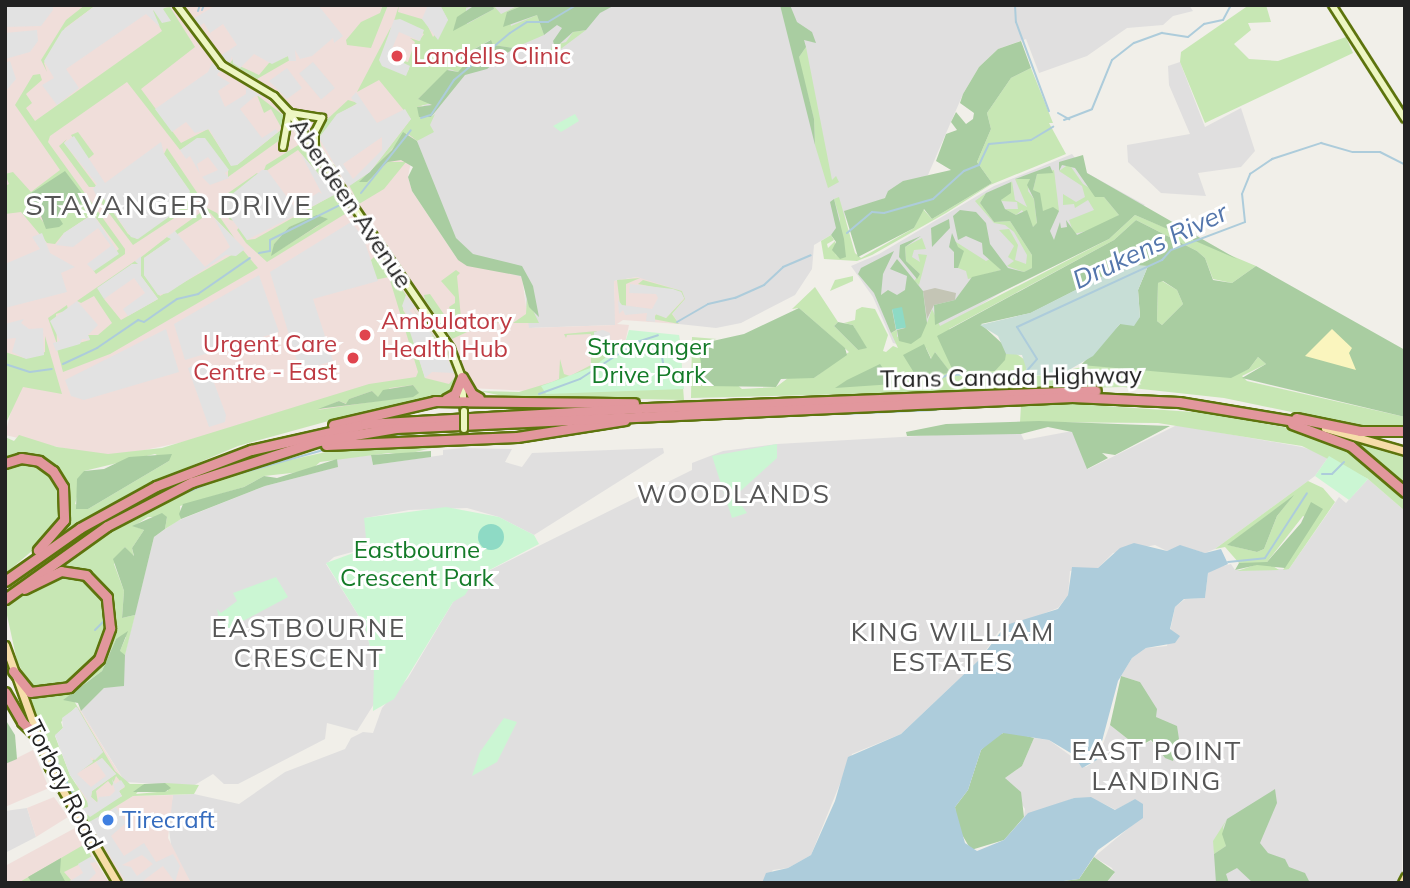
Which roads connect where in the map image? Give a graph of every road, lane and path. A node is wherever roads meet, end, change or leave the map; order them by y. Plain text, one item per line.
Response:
1 (177, 5) edge
2 (1332, 5) edge
3 (289, 112) junction
4 (1405, 119) edge
5 (283, 147) dead end
6 (315, 152) junction
7 (462, 377) junction
8 (481, 398) junction
9 (444, 400) junction
10 (463, 400) junction
11 (710, 405) junction
12 (726, 411) junction
13 (1277, 419) junction
14 (1296, 419) junction
15 (1405, 431) edge
16 (464, 434) junction
17 (251, 450) junction
18 (1405, 451) edge
19 (245, 462) junction
20 (5, 463) edge
21 (1405, 492) edge
22 (9, 578) edge
23 (5, 601) edge
24 (5, 645) edge
25 (13, 671) junction
26 (5, 692) edge
27 (34, 733) junction
28 (1405, 877) edge
29 (117, 883) edge
30 (1402, 883) edge

1 - 3 main road, Aberdeen Avenue
2 - 4 main road
3 - 5 main road
3 - 6 main road, Aberdeen Avenue
3 - 6 main road
6 - 7 main road, Aberdeen Avenue
7 - 8 highway
7 - 9 highway
7 - 10 main road, Aberdeen Avenue
8 - 10 highway
8 - 11 highway
9 - 10 highway
9 - 17 highway
10 - 16 main road, Aberdeen Avenue, bridge
11 - 14 highway, Trans Canada Highway
11 - 17 highway, Trans Canada Highway
12 - 13 highway, Trans Canada Highway
12 - 16 highway
12 - 19 highway, Trans Canada Highway
13 - 14 highway, Trans Canada Highway
13 - 21 highway
14 - 15 highway
14 - 18 main road
16 - 19 highway
17 - 22 highway, Trans Canada Highway
19 - 23 highway, Trans Canada Highway
20 - 22 highway
23 - 25 highway
24 - 25 main road, Torbay Road
25 - 27 main road, Torbay Road
26 - 27 highway
27 - 29 main road, Torbay Road
28 - 30 main road

